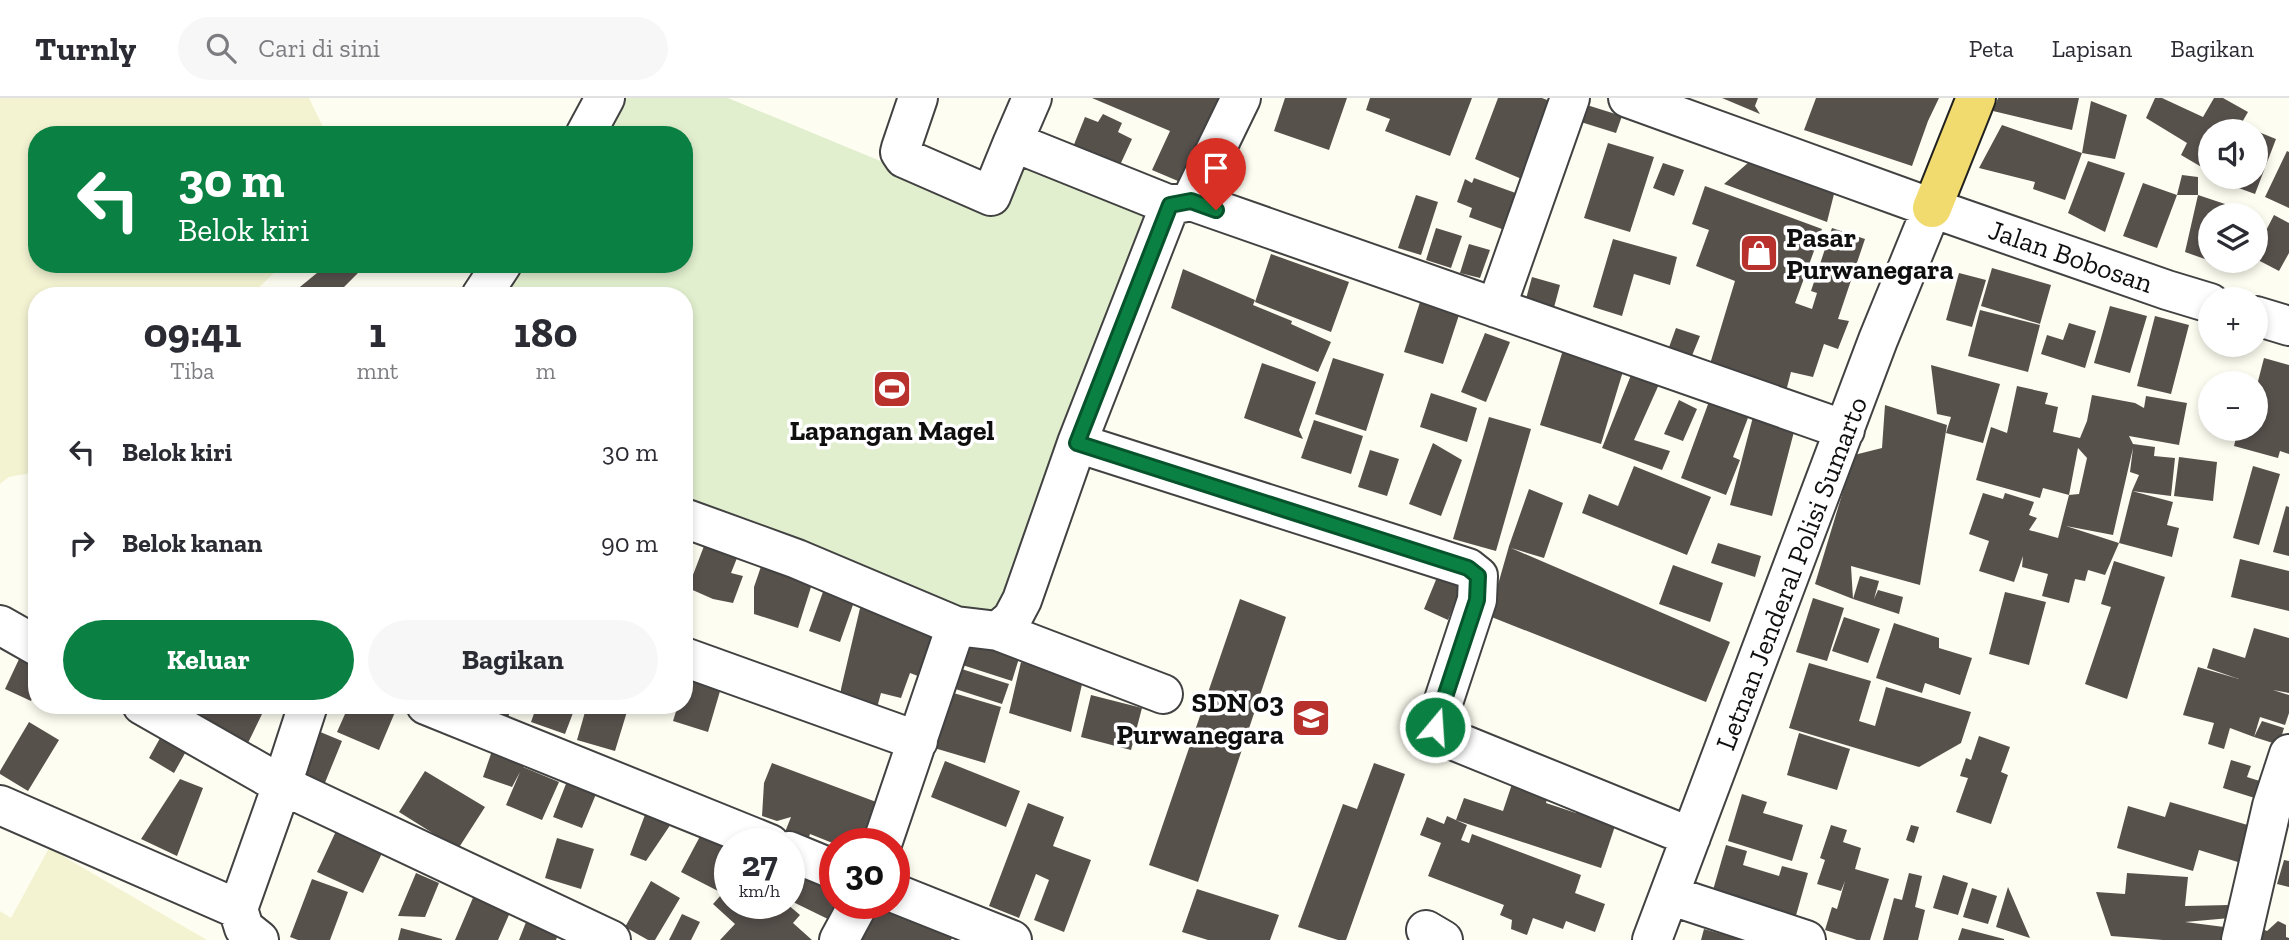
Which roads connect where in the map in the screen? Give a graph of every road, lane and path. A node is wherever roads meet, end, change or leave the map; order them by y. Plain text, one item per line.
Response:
1 (606, 98) edge
2 (918, 98) edge
3 (1032, 98) edge
4 (1241, 98) edge
5 (1570, 98) edge
6 (1628, 98) edge
7 (1976, 98) edge
8 (590, 126) edge
9 (1013, 142) junction
10 (1180, 203) junction
11 (1932, 208) junction
12 (2198, 299) edge
13 (1496, 308) junction
14 (2268, 320) edge
15 (2289, 326) edge
16 (1845, 430) junction
17 (1077, 443) junction
18 (693, 521) edge
19 (0, 625) edge
20 (956, 626) junction
21 (998, 631) junction
22 (28, 641) edge
23 (693, 660) edge
24 (1163, 694) dead end
25 (158, 714) edge
26 (305, 714) edge
27 (448, 714) edge
28 (918, 741) junction
29 (2289, 754) edge
30 (282, 785) junction
31 (0, 805) edge
32 (730, 828) edge
33 (888, 828) edge
34 (1691, 837) junction
35 (1669, 895) junction
36 (910, 899) edge
37 (238, 909) junction
38 (850, 919) edge
39 (260, 940) edge
40 (611, 940) edge
41 (839, 940) edge
42 (1012, 940) edge
43 (1652, 940) edge
44 (1806, 940) edge
45 (2241, 940) edge

1 - 8 street
2 - 9 street
3 - 9 street
4 - 10 street
5 - 13 street
6 - 11 street, Jalan Bobosan
7 - 11 main road
9 - 10 street
10 - 13 street
10 - 17 street
11 - 12 street, Jalan Bobosan
11 - 16 street, Letnan Jenderal Polisi Sumarto
13 - 16 street
14 - 15 street
16 - 34 street, Letnan Jenderal Polisi Sumarto
17 - 21 street
17 - 34 street
18 - 20 street
19 - 22 street
20 - 21 street
20 - 28 street
21 - 24 street
23 - 28 street
25 - 30 street
26 - 30 street
27 - 32 street
28 - 33 street
29 - 45 street
30 - 37 street
30 - 40 street
31 - 37 street
34 - 35 street, Letnan Jenderal Polisi Sumarto
35 - 43 street, Letnan Jenderal Polisi Sumarto
35 - 44 street
36 - 42 street
37 - 39 street
38 - 41 street

